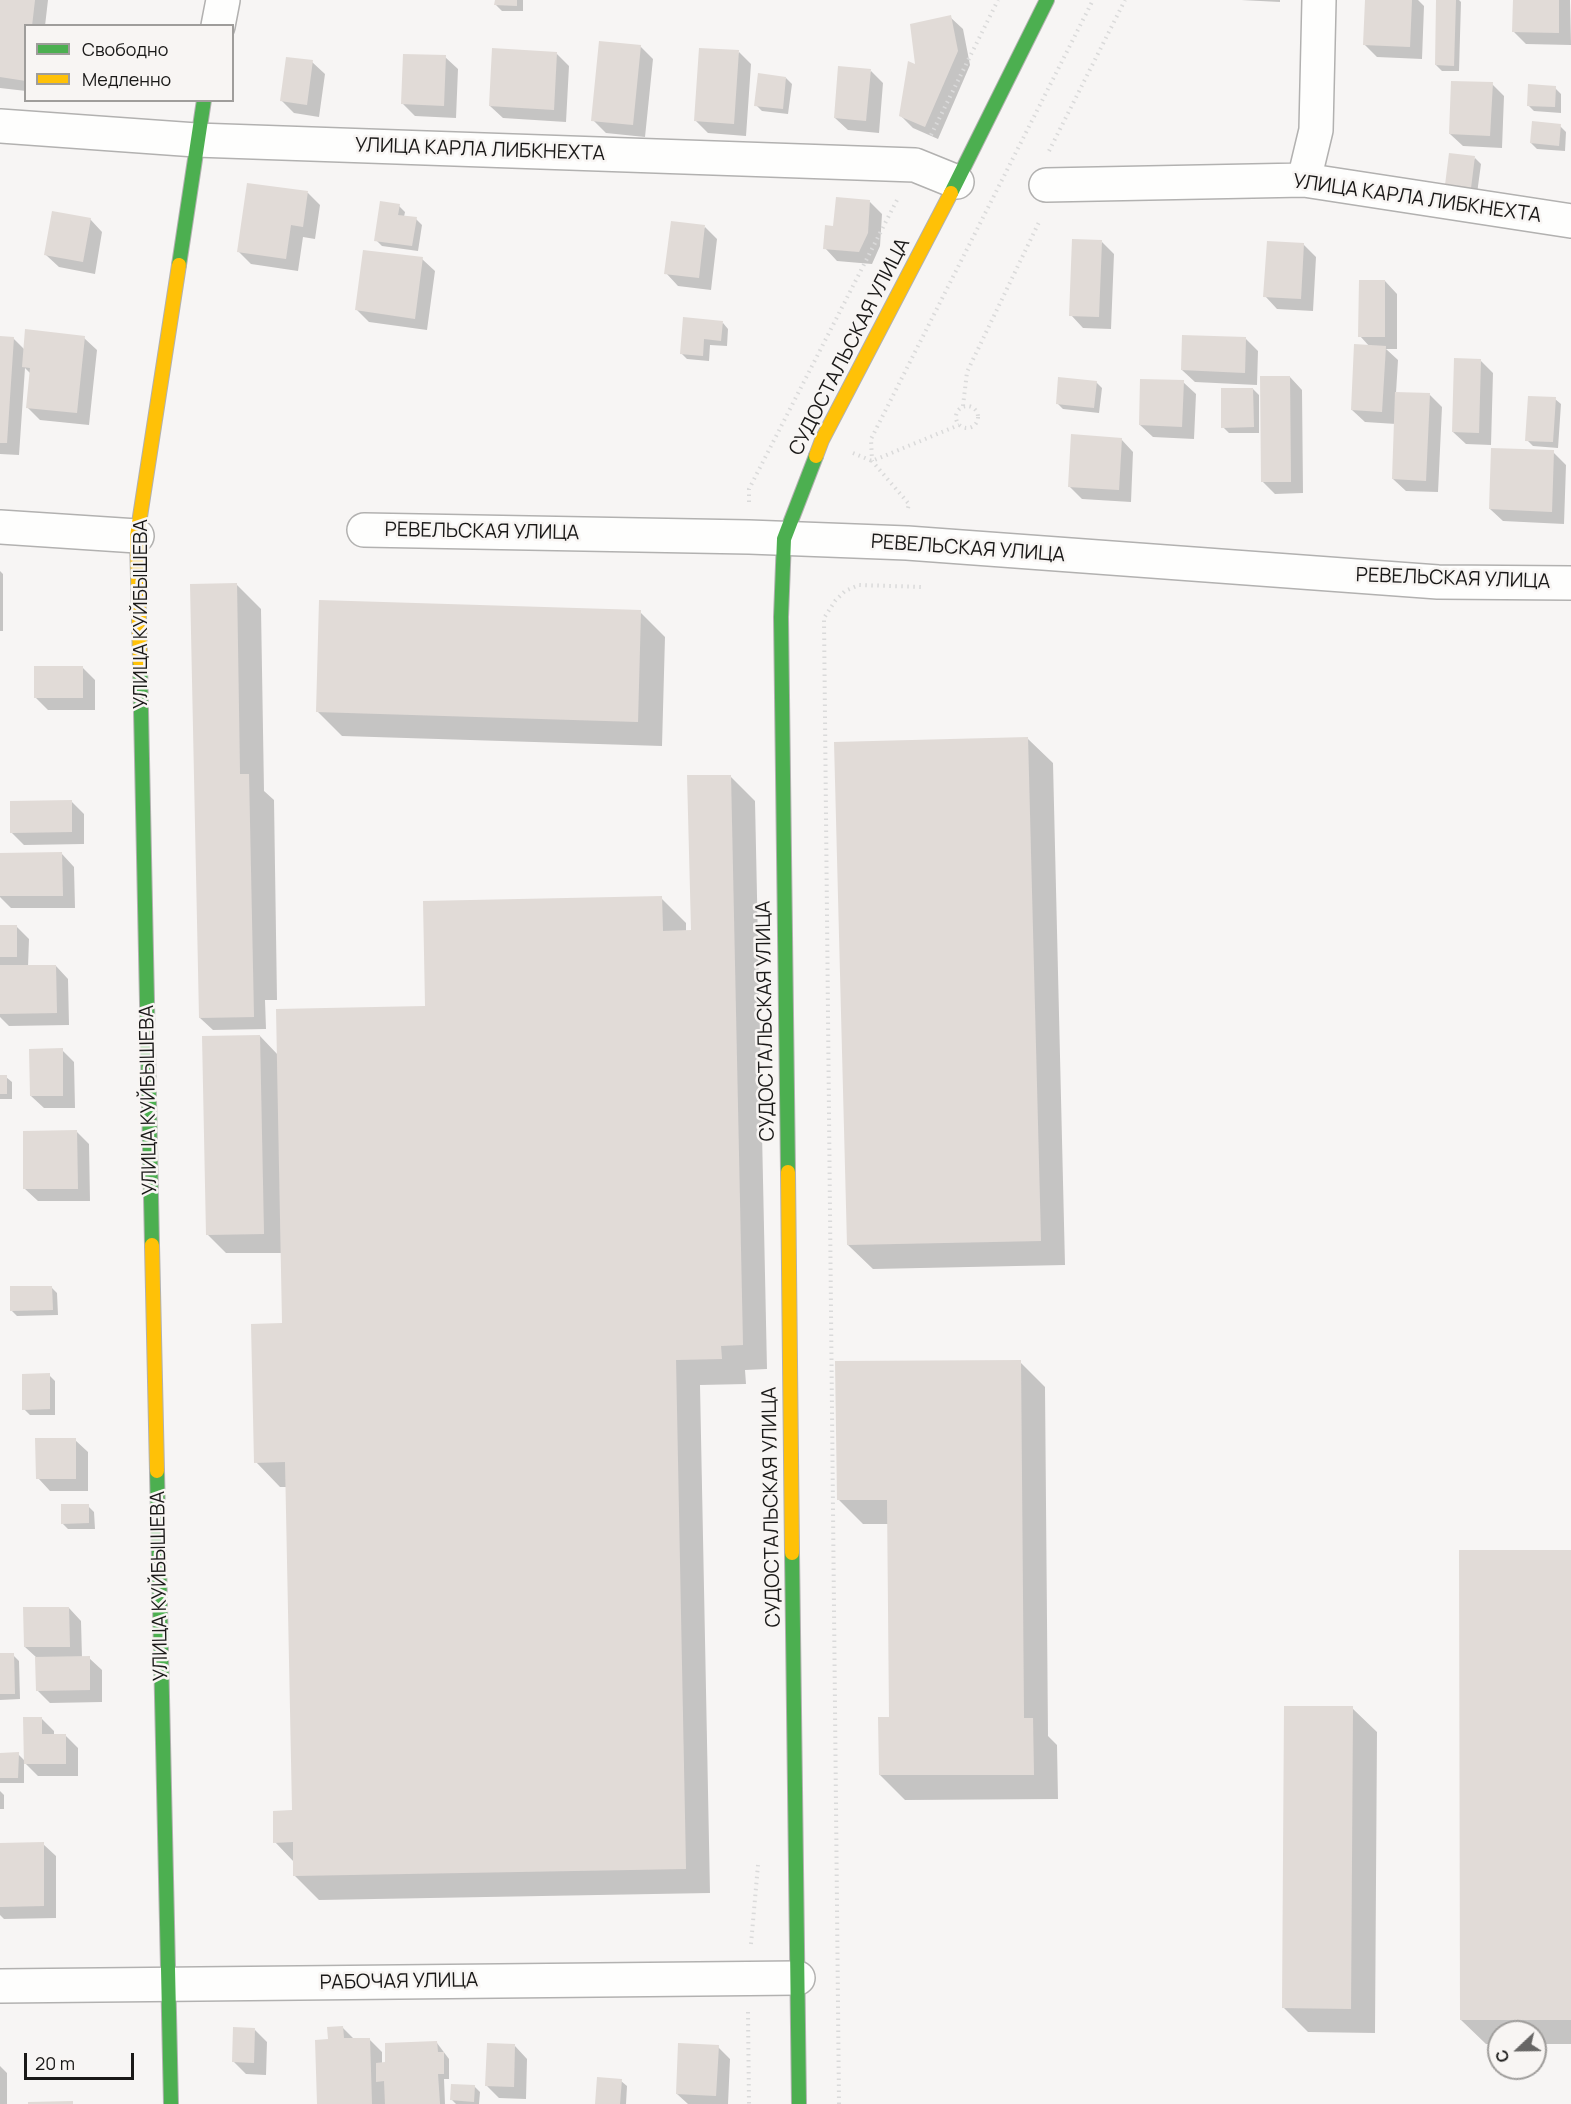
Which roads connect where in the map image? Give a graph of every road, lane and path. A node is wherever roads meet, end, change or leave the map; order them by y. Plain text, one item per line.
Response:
1 (223, 0) edge
2 (1047, 0) edge
3 (1093, 0) edge
4 (1319, 0) edge
5 (218, 24) edge
6 (204, 102) edge
7 (0, 126) edge
8 (196, 140) junction
9 (1304, 180) junction
10 (957, 182) junction
11 (1046, 185) dead end
12 (1571, 221) edge
13 (959, 425) junction
14 (872, 461) junction
15 (909, 504) dead end
16 (0, 527) edge
17 (364, 530) dead end
18 (137, 536) junction
19 (784, 539) junction
20 (1571, 583) edge
21 (923, 587) dead end
22 (798, 1978) junction
23 (169, 1984) junction
24 (0, 1986) edge
25 (171, 2104) edge
26 (799, 2104) edge
27 (839, 2104) edge

1 - 5 street
2 - 10 main road, СУДОСТАЛЬСКАЯ УЛИЦА
3 - 14 path
4 - 9 street
6 - 8 main road, УЛИЦА КУЙБЫШЕВА
7 - 8 street, УЛИЦА КАРЛА ЛИБКНЕХТА
8 - 10 street, УЛИЦА КАРЛА ЛИБКНЕХТА
8 - 18 main road, УЛИЦА КУЙБЫШЕВА
9 - 11 street, УЛИЦА КАРЛА ЛИБКНЕХТА
9 - 12 street, УЛИЦА КАРЛА ЛИБКНЕХТА
10 - 19 main road, СУДОСТАЛЬСКАЯ УЛИЦА
13 - 13 path
13 - 14 path
14 - 15 path
16 - 18 street
17 - 19 street, РЕВЕЛЬСКАЯ УЛИЦА
18 - 23 main road, УЛИЦА КУЙБЫШЕВА
19 - 20 street, РЕВЕЛЬСКАЯ УЛИЦА
19 - 22 main road, СУДОСТАЛЬСКАЯ УЛИЦА
21 - 27 path
22 - 23 street, РАБОЧАЯ УЛИЦА
22 - 26 main road, СУДОСТАЛЬСКАЯ УЛИЦА
23 - 24 street, РАБОЧАЯ УЛИЦА
23 - 25 main road, УЛИЦА КУЙБЫШЕВА

